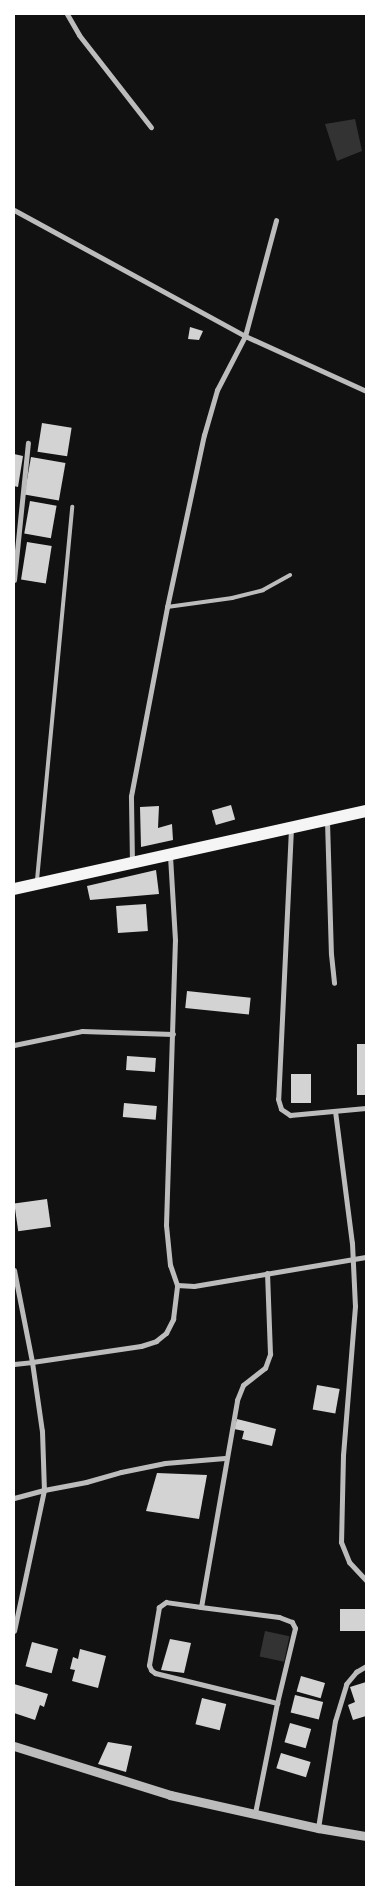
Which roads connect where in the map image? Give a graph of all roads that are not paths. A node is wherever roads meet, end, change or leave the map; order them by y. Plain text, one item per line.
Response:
1 (67, 14) edge
2 (151, 127) dead end
3 (14, 210) edge
4 (276, 220) dead end
5 (245, 336) junction
6 (366, 391) edge
7 (28, 443) dead end
8 (72, 507) dead end
9 (290, 575) dead end
10 (14, 580) edge
11 (167, 607) junction
12 (366, 811) edge
13 (327, 820) junction
14 (291, 828) junction
15 (170, 855) junction
16 (132, 864) junction
17 (36, 884) junction
18 (14, 889) edge
19 (334, 983) dead end
20 (173, 1034) junction
21 (14, 1045) edge
22 (366, 1108) edge
23 (335, 1111) junction
24 (366, 1257) edge
25 (353, 1258) junction
26 (14, 1270) edge
27 (267, 1273) junction
28 (177, 1285) junction
29 (32, 1362) junction
30 (14, 1364) edge
31 (225, 1458) junction
32 (44, 1490) junction
33 (14, 1498) edge
34 (366, 1580) edge
35 (201, 1607) junction
36 (14, 1631) edge
37 (366, 1666) edge
38 (277, 1703) junction
39 (14, 1746) edge
40 (255, 1813) junction
41 (318, 1828) junction
42 (366, 1836) edge

1 - 2 street
3 - 5 street
4 - 5 street
5 - 6 street
5 - 11 street
7 - 10 street
8 - 17 lane
9 - 11 lane
11 - 16 street
12 - 13 main road
13 - 14 main road
13 - 19 street
14 - 15 main road
14 - 23 street
15 - 16 main road
15 - 20 street
16 - 17 main road
17 - 18 main road
20 - 21 street
20 - 28 street
22 - 23 street
23 - 25 street
24 - 25 street
25 - 27 street
25 - 34 street
26 - 29 street
27 - 28 street
27 - 31 street
28 - 29 street
29 - 30 street
29 - 32 street
31 - 32 street
31 - 35 street
32 - 33 street
32 - 36 street
35 - 38 street
35 - 38 street
37 - 41 street
38 - 40 street
39 - 40 street
40 - 41 street
41 - 42 street

